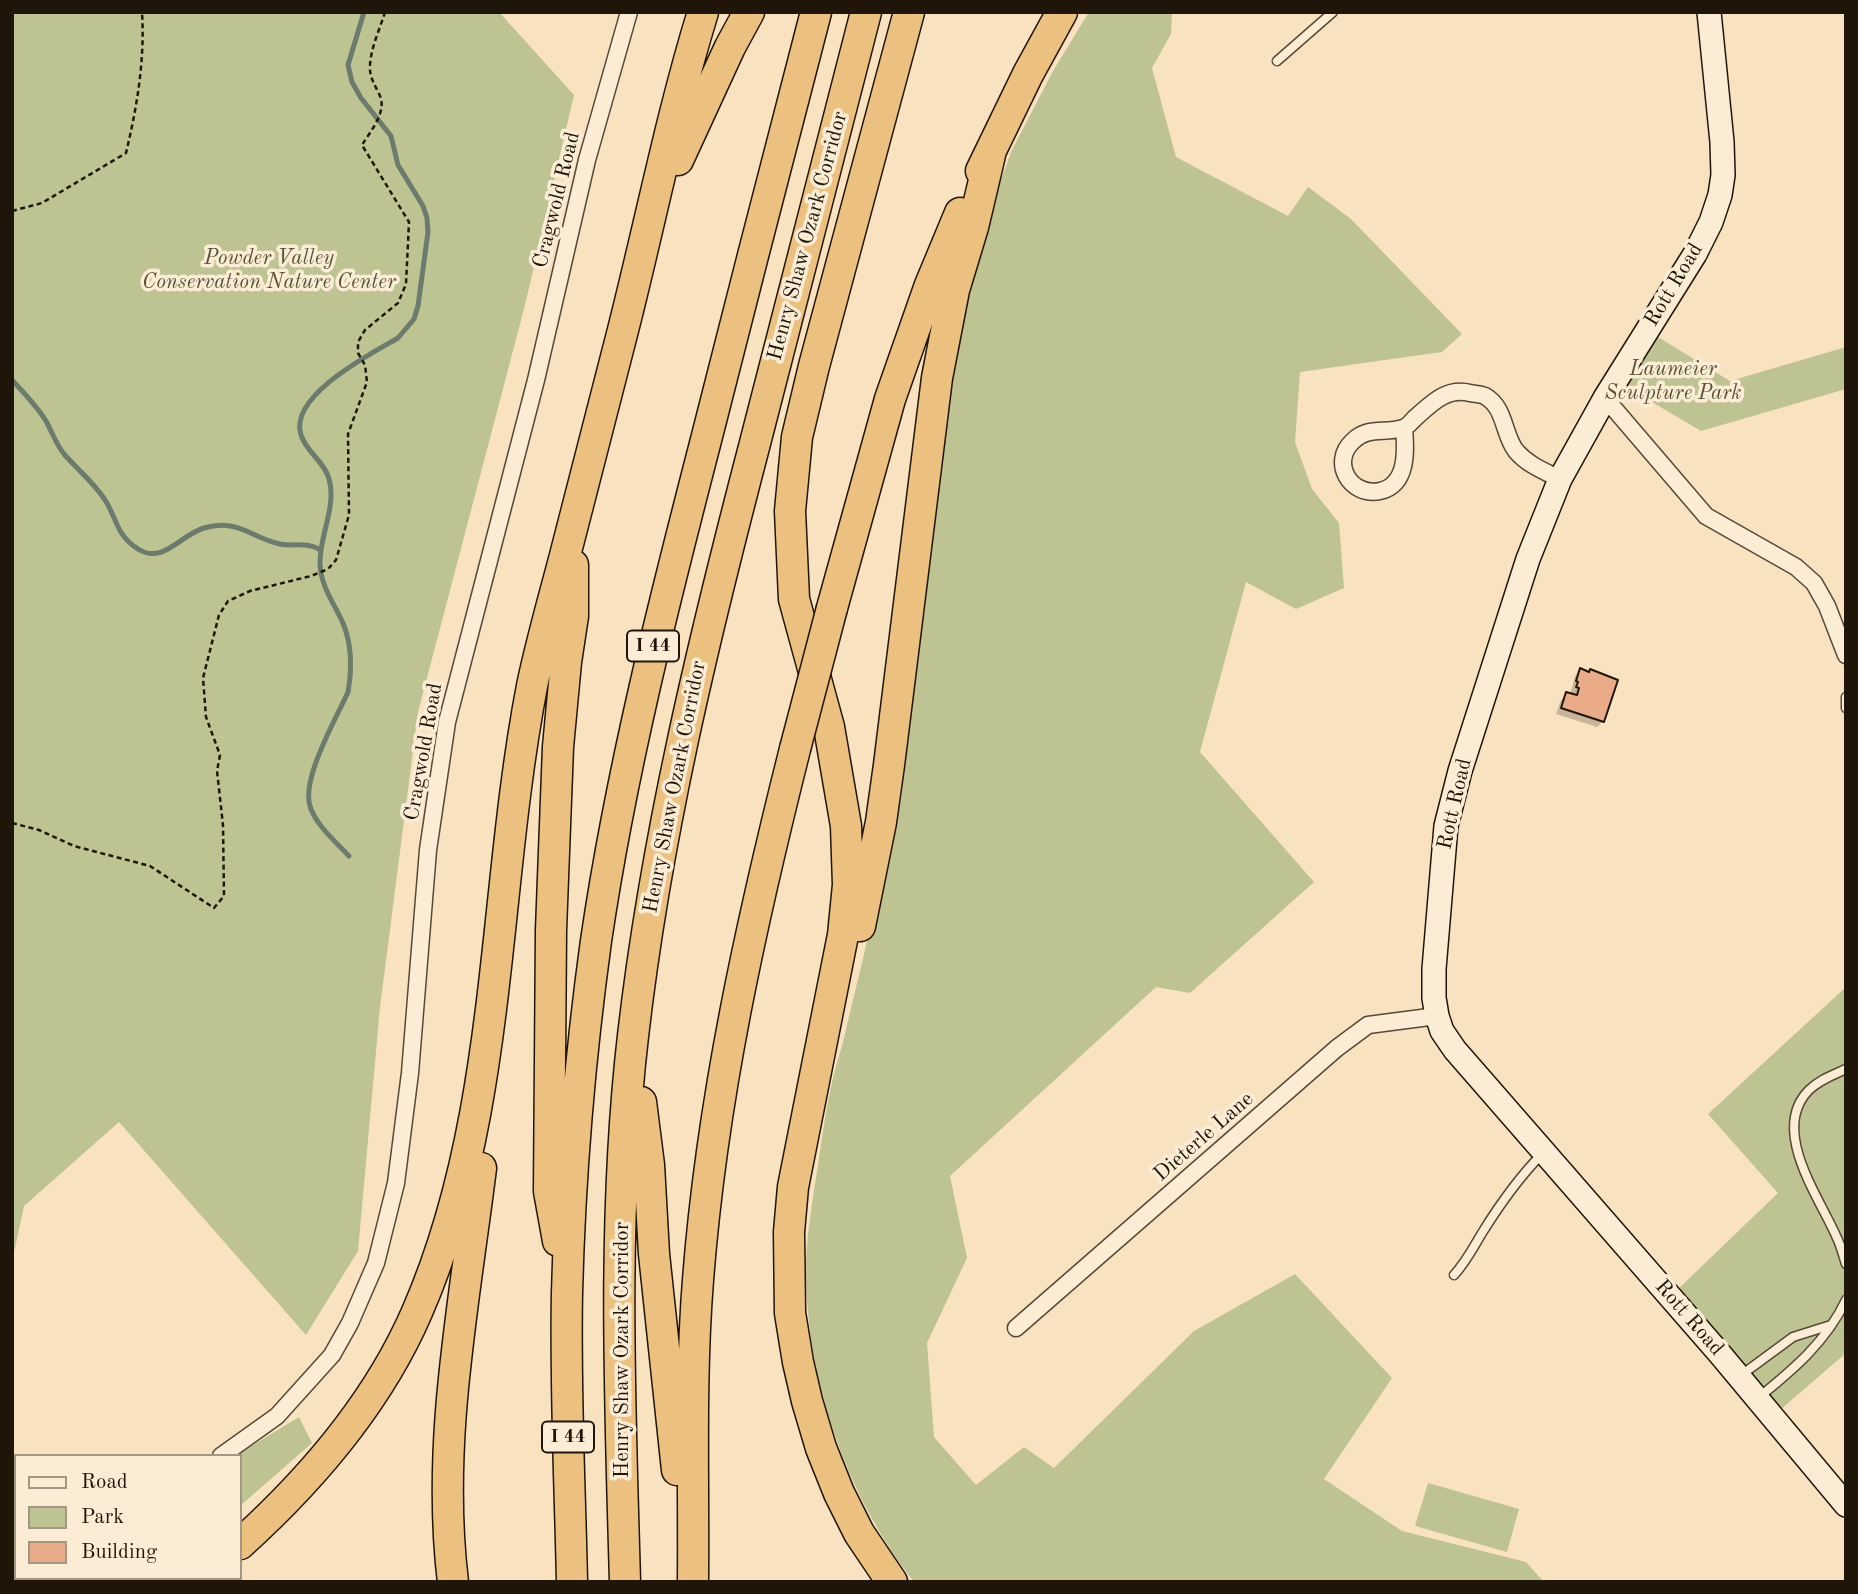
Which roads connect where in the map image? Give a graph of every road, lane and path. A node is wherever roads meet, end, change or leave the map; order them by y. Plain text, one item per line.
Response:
1 (142, 12) edge
2 (385, 12) edge
3 (629, 12) edge
4 (703, 12) edge
5 (749, 12) edge
6 (816, 12) edge
7 (866, 12) edge
8 (909, 12) edge
9 (1062, 12) edge
10 (1333, 12) edge
11 (1709, 12) edge
12 (1277, 61) dead end
13 (989, 155) junction
14 (12, 211) edge
15 (651, 221) junction
16 (1605, 398) junction
17 (1404, 428) junction
18 (1560, 479) junction
19 (573, 525) junction
20 (1846, 655) edge
21 (1846, 697) edge
22 (1846, 708) edge
23 (12, 823) edge
24 (1437, 1016) junction
25 (632, 1040) junction
26 (1846, 1069) edge
27 (816, 1077) junction
28 (481, 1088) junction
29 (1543, 1153) junction
30 (1846, 1264) edge
31 (1454, 1275) dead end
32 (567, 1293) junction
33 (1846, 1300) edge
34 (1831, 1325) junction
35 (1016, 1328) dead end
36 (1739, 1376) junction
37 (1757, 1398) junction
38 (224, 1454) edge
39 (1846, 1504) edge
40 (242, 1542) edge
41 (453, 1582) edge
42 (572, 1582) edge
43 (625, 1582) edge
44 (692, 1582) edge
45 (892, 1582) edge

1 - 14 path
2 - 23 path
3 - 38 street, Cragwold Road
4 - 15 highway
5 - 15 highway
6 - 32 highway, I 44
7 - 25 highway, Henry Shaw Ozark Corridor / I 44
8 - 27 highway
9 - 13 highway
10 - 12 lane
11 - 16 street, Rott Road
13 - 27 highway
13 - 44 highway, bridge
15 - 19 highway
16 - 18 street, Rott Road
16 - 20 street
17 - 17 street
17 - 18 street
18 - 24 street, Rott Road
19 - 28 highway
19 - 32 highway
21 - 22 lane
24 - 29 street, Rott Road
24 - 35 street, Dieterle Lane
25 - 43 highway, Henry Shaw Ozark Corridor / I 44
25 - 44 highway
26 - 30 lane
27 - 45 highway
28 - 40 highway
28 - 41 highway
29 - 31 lane
29 - 36 street, Rott Road
32 - 42 highway, I 44
33 - 34 lane
34 - 36 lane
34 - 37 lane
36 - 37 street, Rott Road
37 - 39 street, Rott Road

